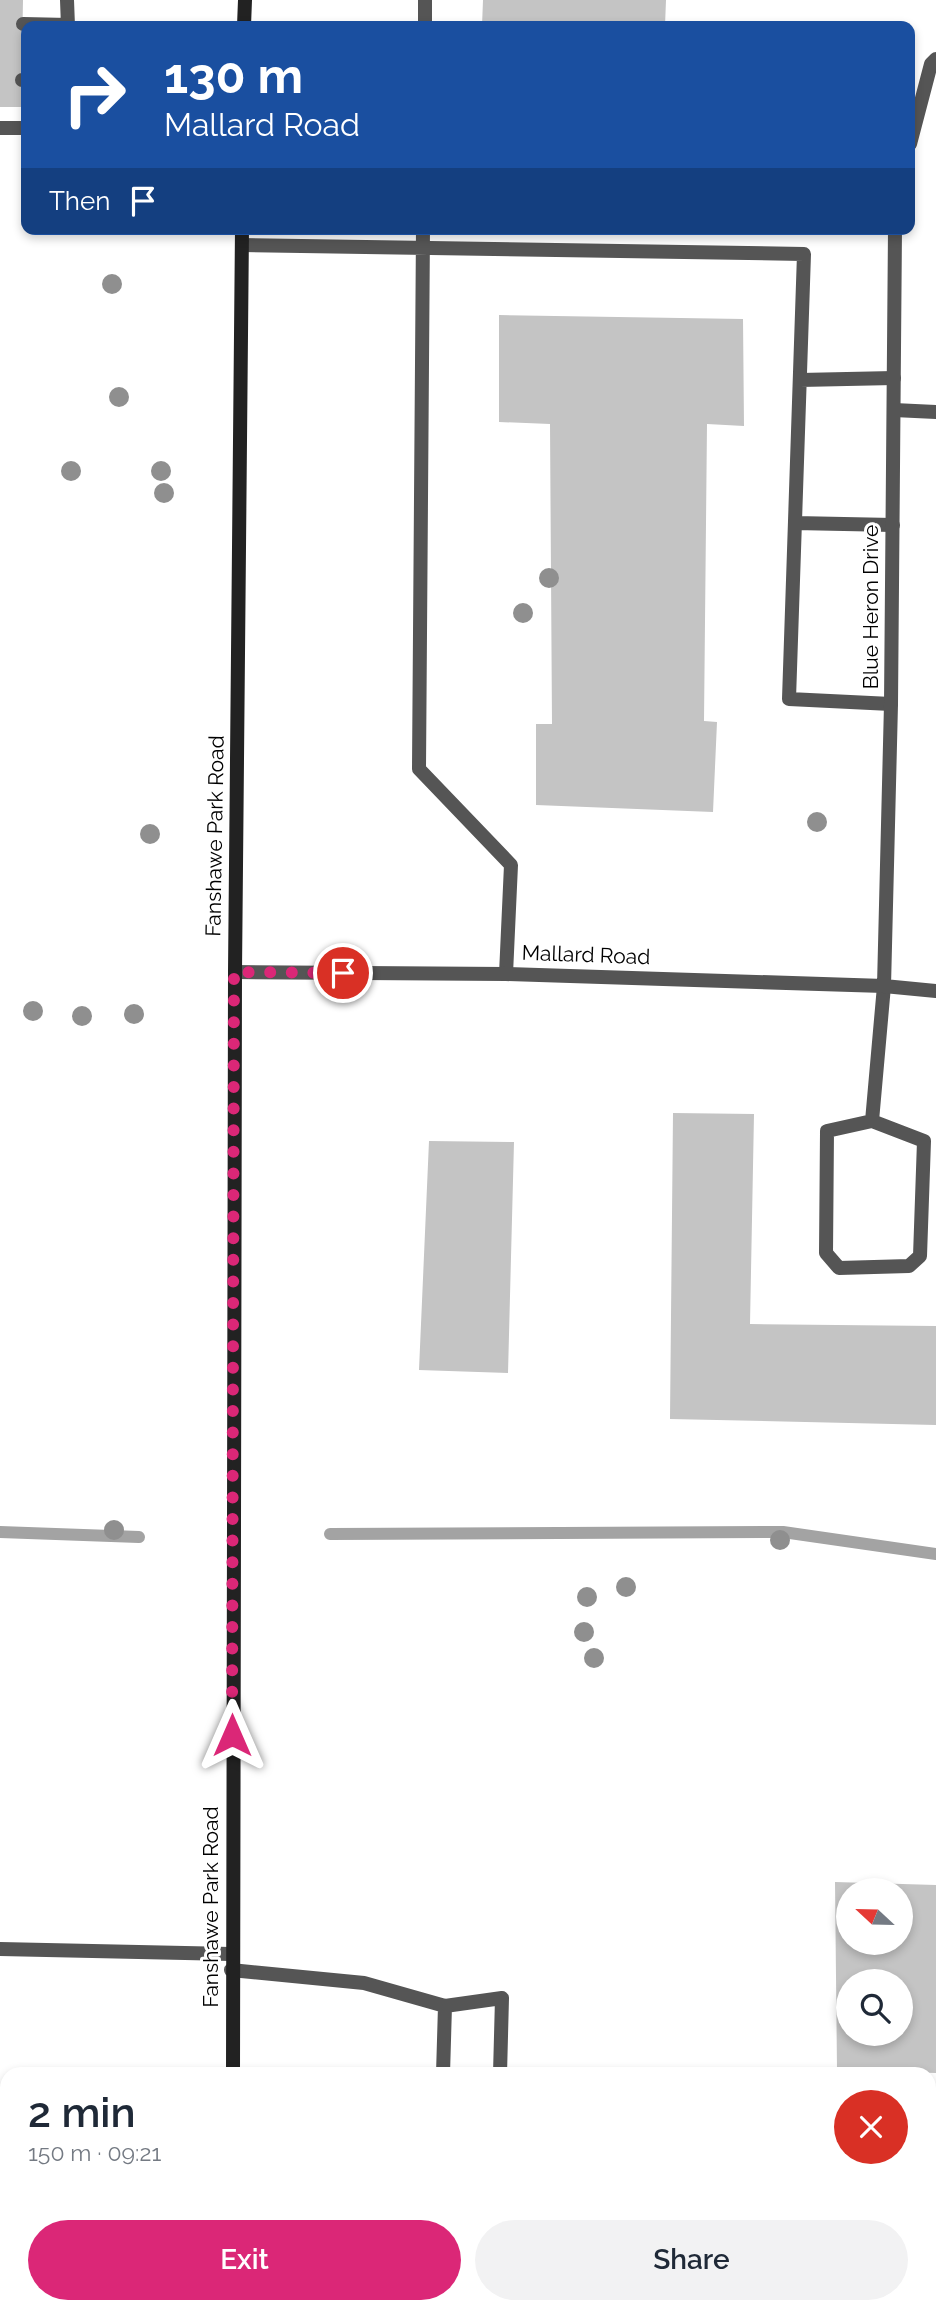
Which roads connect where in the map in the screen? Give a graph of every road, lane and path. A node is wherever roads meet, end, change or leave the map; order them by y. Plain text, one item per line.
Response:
1 (67, 0) edge
2 (245, 0) edge
3 (425, 0) edge
4 (68, 21) edge
5 (244, 21) edge
6 (425, 21) edge
7 (936, 59) edge
8 (915, 125) edge
9 (0, 128) edge
10 (21, 128) edge
11 (242, 235) edge
12 (424, 235) edge
13 (895, 235) edge
14 (243, 245) junction
15 (423, 249) junction
16 (894, 379) junction
17 (800, 380) junction
18 (894, 410) junction
19 (936, 412) edge
20 (795, 523) junction
21 (892, 525) junction
22 (891, 704) junction
23 (234, 972) junction
24 (506, 974) junction
25 (884, 986) junction
26 (936, 991) edge
27 (872, 1121) junction
28 (0, 1949) edge
29 (231, 1954) junction
30 (231, 1970) junction
31 (445, 2006) junction
32 (233, 2067) edge
33 (443, 2067) edge
34 (500, 2067) edge

1 - 4 street
2 - 5 main road
3 - 6 street
7 - 8 street
9 - 10 street
11 - 14 main road, Fanshawe Park Road
12 - 15 street
13 - 16 street, Blue Heron Drive
14 - 15 street
14 - 23 main road, Fanshawe Park Road
15 - 17 street
15 - 24 street
16 - 17 street
16 - 18 street, Blue Heron Drive
17 - 20 street
18 - 19 street
18 - 21 street, Blue Heron Drive
20 - 21 street
20 - 22 street
21 - 22 street, Blue Heron Drive
22 - 25 street, Blue Heron Drive
23 - 24 street, Mallard Road
23 - 29 main road, Fanshawe Park Road
24 - 25 street, Mallard Road
25 - 26 street, Mallard Road
25 - 27 street, Blue Heron Drive
27 - 27 street
28 - 29 street
29 - 30 main road, Fanshawe Park Road
30 - 31 street
30 - 32 main road, Fanshawe Park Road
31 - 33 street
31 - 34 street

